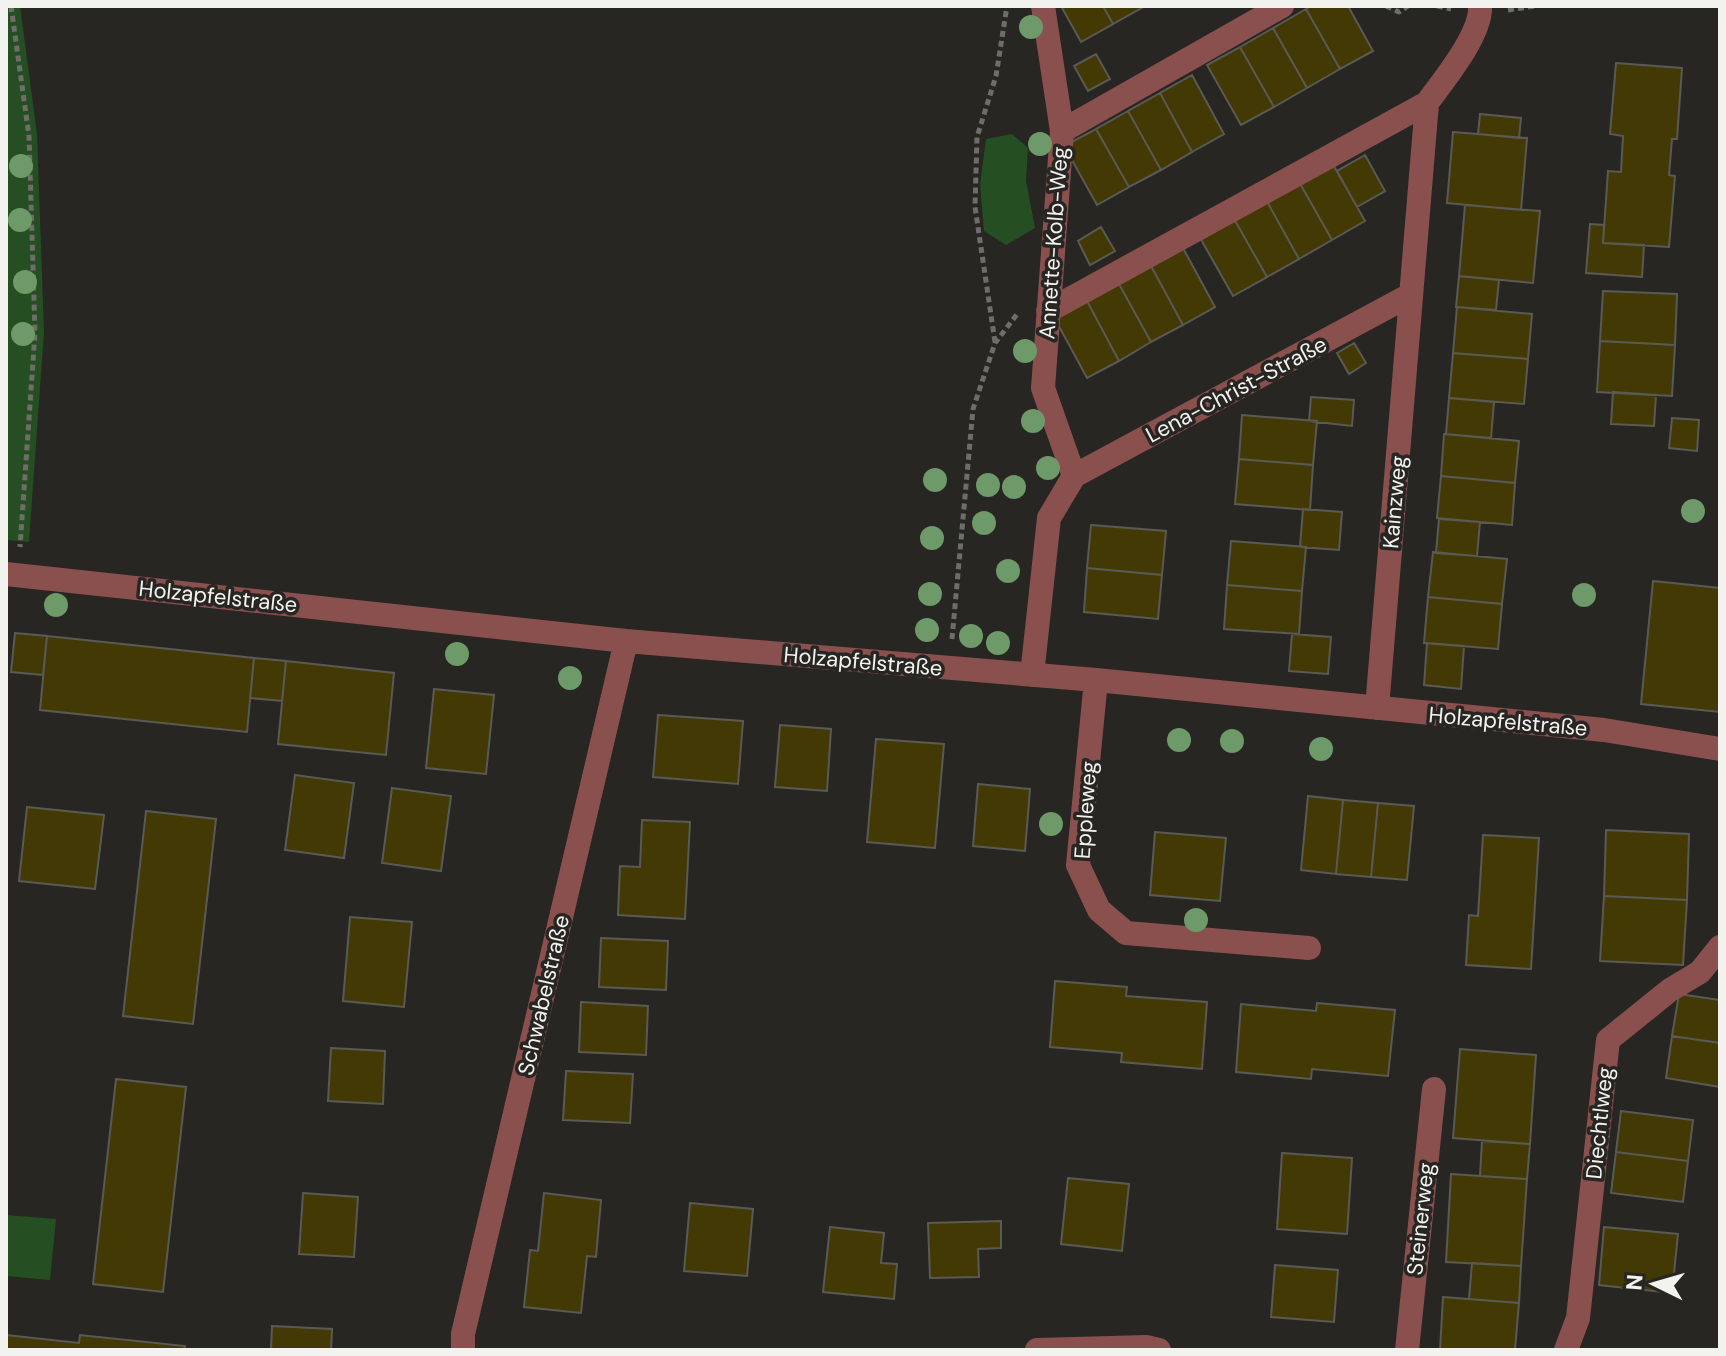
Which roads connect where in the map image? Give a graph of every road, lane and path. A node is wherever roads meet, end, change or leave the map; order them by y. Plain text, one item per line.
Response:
1 (11, 6) edge
2 (1007, 6) edge
3 (1043, 6) edge
4 (1282, 6) edge
5 (1386, 6) edge
6 (1408, 6) edge
7 (1480, 6) edge
8 (1427, 103) junction
9 (1062, 131) junction
10 (1051, 269) junction
11 (1410, 295) junction
12 (1048, 311) junction
13 (995, 343) junction
14 (1074, 476) junction
15 (12, 574) edge
16 (626, 641) junction
17 (949, 668) junction
18 (1032, 675) junction
19 (1096, 680) junction
20 (1377, 708) junction
21 (1720, 749) edge
22 (1720, 947) edge
23 (1309, 948) dead end
24 (1434, 1089) dead end
25 (463, 1350) edge
26 (1037, 1350) edge
27 (1159, 1350) edge
28 (1407, 1350) edge
29 (1566, 1350) edge

1 - 15 path
2 - 13 path
3 - 9 street, Annette-Kolb-Weg
4 - 9 street
5 - 6 path
7 - 8 street
8 - 11 street
8 - 12 street
9 - 10 street, Annette-Kolb-Weg
10 - 12 street, Annette-Kolb-Weg
10 - 13 path
11 - 14 street, Lena-Christ-Straße
11 - 20 street, Kainzweg
12 - 14 street, Annette-Kolb-Weg
13 - 17 path
14 - 18 street
15 - 16 street, Holzapfelstraße
16 - 17 street, Holzapfelstraße
16 - 25 street, Schwabelstraße
17 - 18 street, Holzapfelstraße
18 - 19 street, Holzapfelstraße
19 - 20 street, Holzapfelstraße
19 - 23 street, Eppleweg
20 - 21 street, Holzapfelstraße
22 - 29 street, Diechtlweg
24 - 28 street, Steinerweg
26 - 27 street

